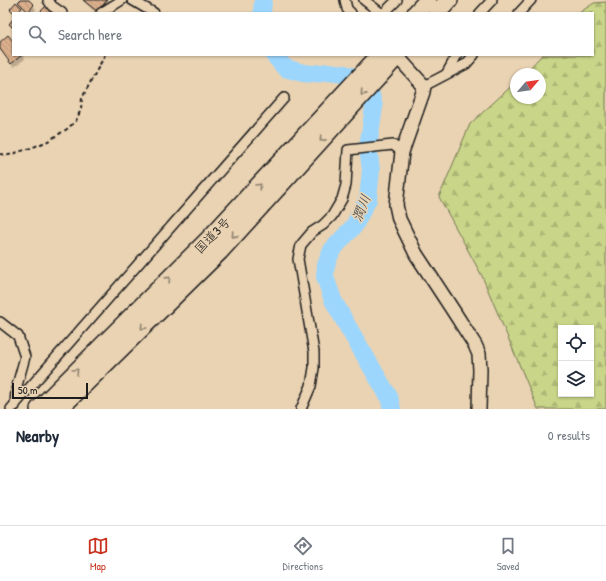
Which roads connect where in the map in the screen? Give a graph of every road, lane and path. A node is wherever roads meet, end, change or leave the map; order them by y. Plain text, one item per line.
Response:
1 (48, 0) edge
2 (122, 0) edge
3 (132, 0) edge
4 (364, 0) edge
5 (397, 0) edge
6 (428, 0) edge
7 (449, 0) edge
8 (492, 0) edge
9 (531, 0) edge
10 (61, 12) edge
11 (103, 12) edge
12 (152, 12) edge
13 (381, 12) edge
14 (383, 12) edge
15 (417, 12) edge
16 (438, 12) edge
17 (481, 12) edge
18 (520, 12) edge
19 (104, 56) edge
20 (395, 56) edge
21 (398, 56) edge
22 (456, 56) edge
23 (473, 56) edge
24 (377, 65) edge
25 (447, 73) junction
26 (424, 86) junction
27 (284, 98) dead end
28 (346, 103) junction
29 (398, 149) junction
30 (0, 154) edge
31 (0, 322) edge
32 (15, 408) edge
33 (39, 409) edge
34 (59, 409) edge
35 (302, 409) edge
36 (479, 409) edge

1 - 10 street
2 - 11 street
3 - 12 street
4 - 13 street
5 - 14 street
6 - 15 highway
7 - 16 highway
8 - 17 street
9 - 18 street
19 - 30 path
20 - 24 highway, 国道3号
21 - 26 street
22 - 25 street
23 - 25 street
24 - 28 highway, 国道3号
25 - 26 street
26 - 29 street
27 - 32 street
33 -> 28 highway, 国道3号
28 -> 34 highway, 国道3号
29 - 35 street
29 - 36 street
31 - 32 street

